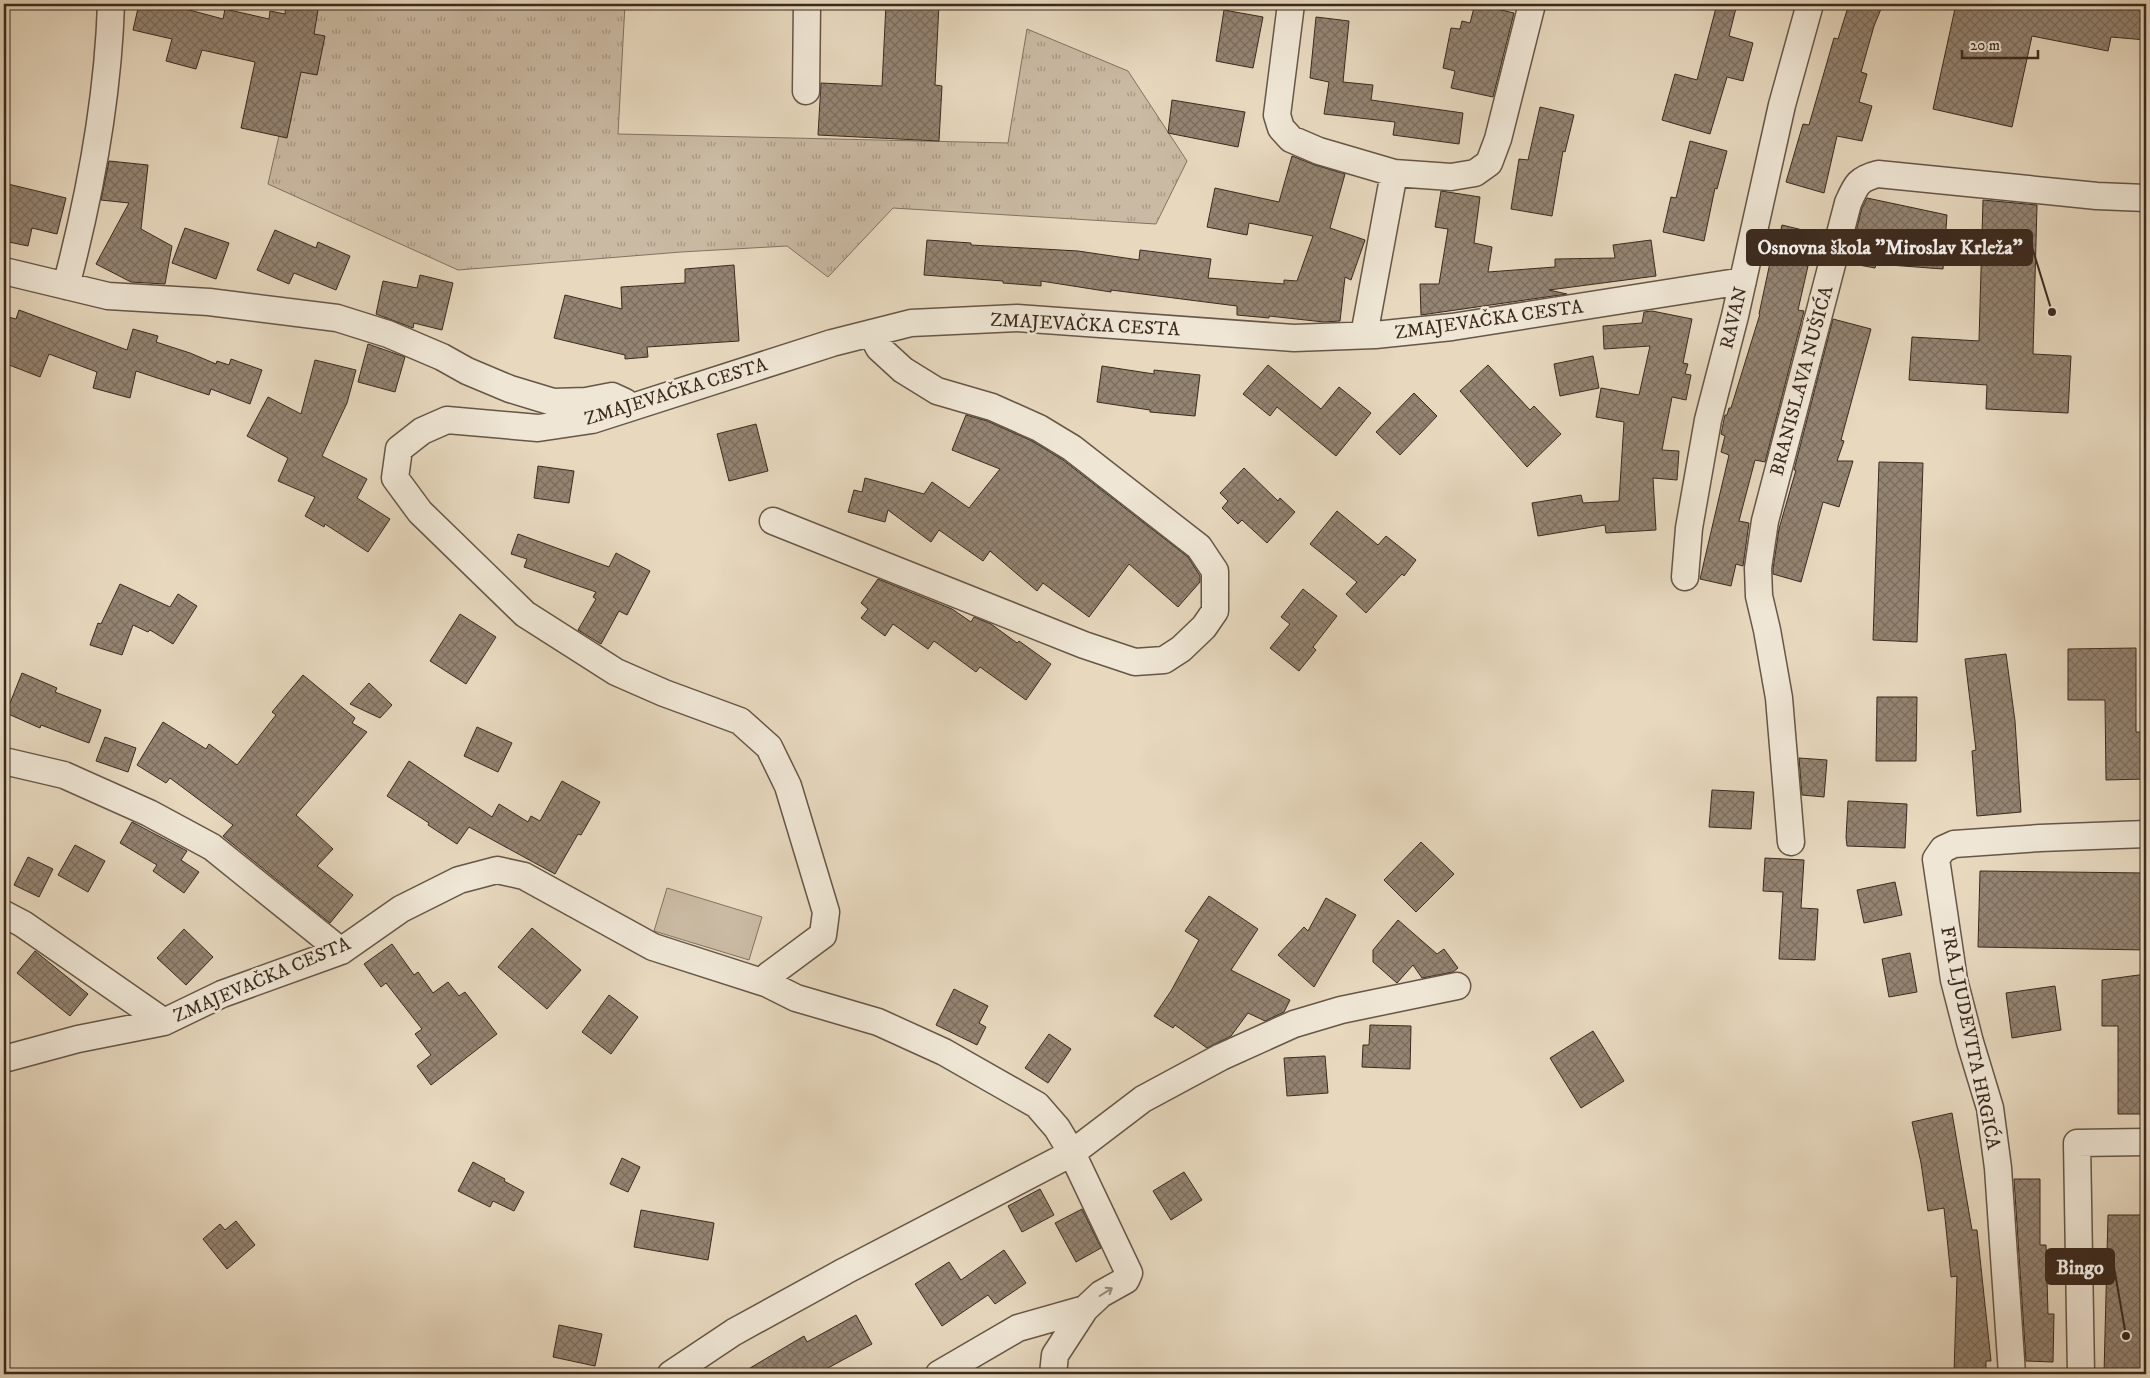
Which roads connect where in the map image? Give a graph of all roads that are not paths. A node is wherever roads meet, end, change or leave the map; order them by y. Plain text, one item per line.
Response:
1 (111, 4) edge
2 (807, 4) edge
3 (1291, 4) edge
4 (1532, 4) edge
5 (1810, 4) edge
6 (806, 91) dead end
7 (1394, 174) junction
8 (2146, 198) edge
9 (4, 271) edge
10 (1743, 281) junction
11 (66, 286) junction
12 (872, 333) junction
13 (1364, 336) junction
14 (629, 408) junction
15 (773, 521) dead end
16 (1685, 577) dead end
17 (4, 761) edge
18 (2146, 834) edge
19 (1791, 842) dead end
20 (4, 914) edge
21 (341, 950) junction
22 (768, 984) junction
23 (1457, 986) dead end
24 (164, 1022) junction
25 (4, 1059) edge
26 (2146, 1142) edge
27 (1072, 1153) junction
28 (1085, 1309) junction
29 (670, 1374) edge
30 (939, 1374) edge
31 (1053, 1374) edge
32 (2012, 1374) edge
33 (2080, 1374) edge

1 - 11 street
2 - 6 street
3 - 7 street
4 - 7 street
5 - 10 street, RAVAN
7 - 13 street
8 - 19 street, BRANISLAVA NUŠIĆA
9 - 11 street
10 - 13 street, ZMAJEVAČKA CESTA
10 - 16 street, RAVAN
11 - 14 street
12 - 13 street, ZMAJEVAČKA CESTA
12 - 14 street, ZMAJEVAČKA CESTA
12 - 15 street
14 - 22 street, ZMAJEVAČKA CESTA
17 - 21 street
18 - 32 street, FRA LJUDEVITA HRGIĆA
20 - 24 street
21 - 22 street, ZMAJEVAČKA CESTA
21 - 24 street, ZMAJEVAČKA CESTA
22 - 27 street
23 - 27 street
24 - 25 street, ZMAJEVAČKA CESTA
26 - 33 street
28 -> 27 street
27 - 29 street
28 - 30 street
28 - 31 street

